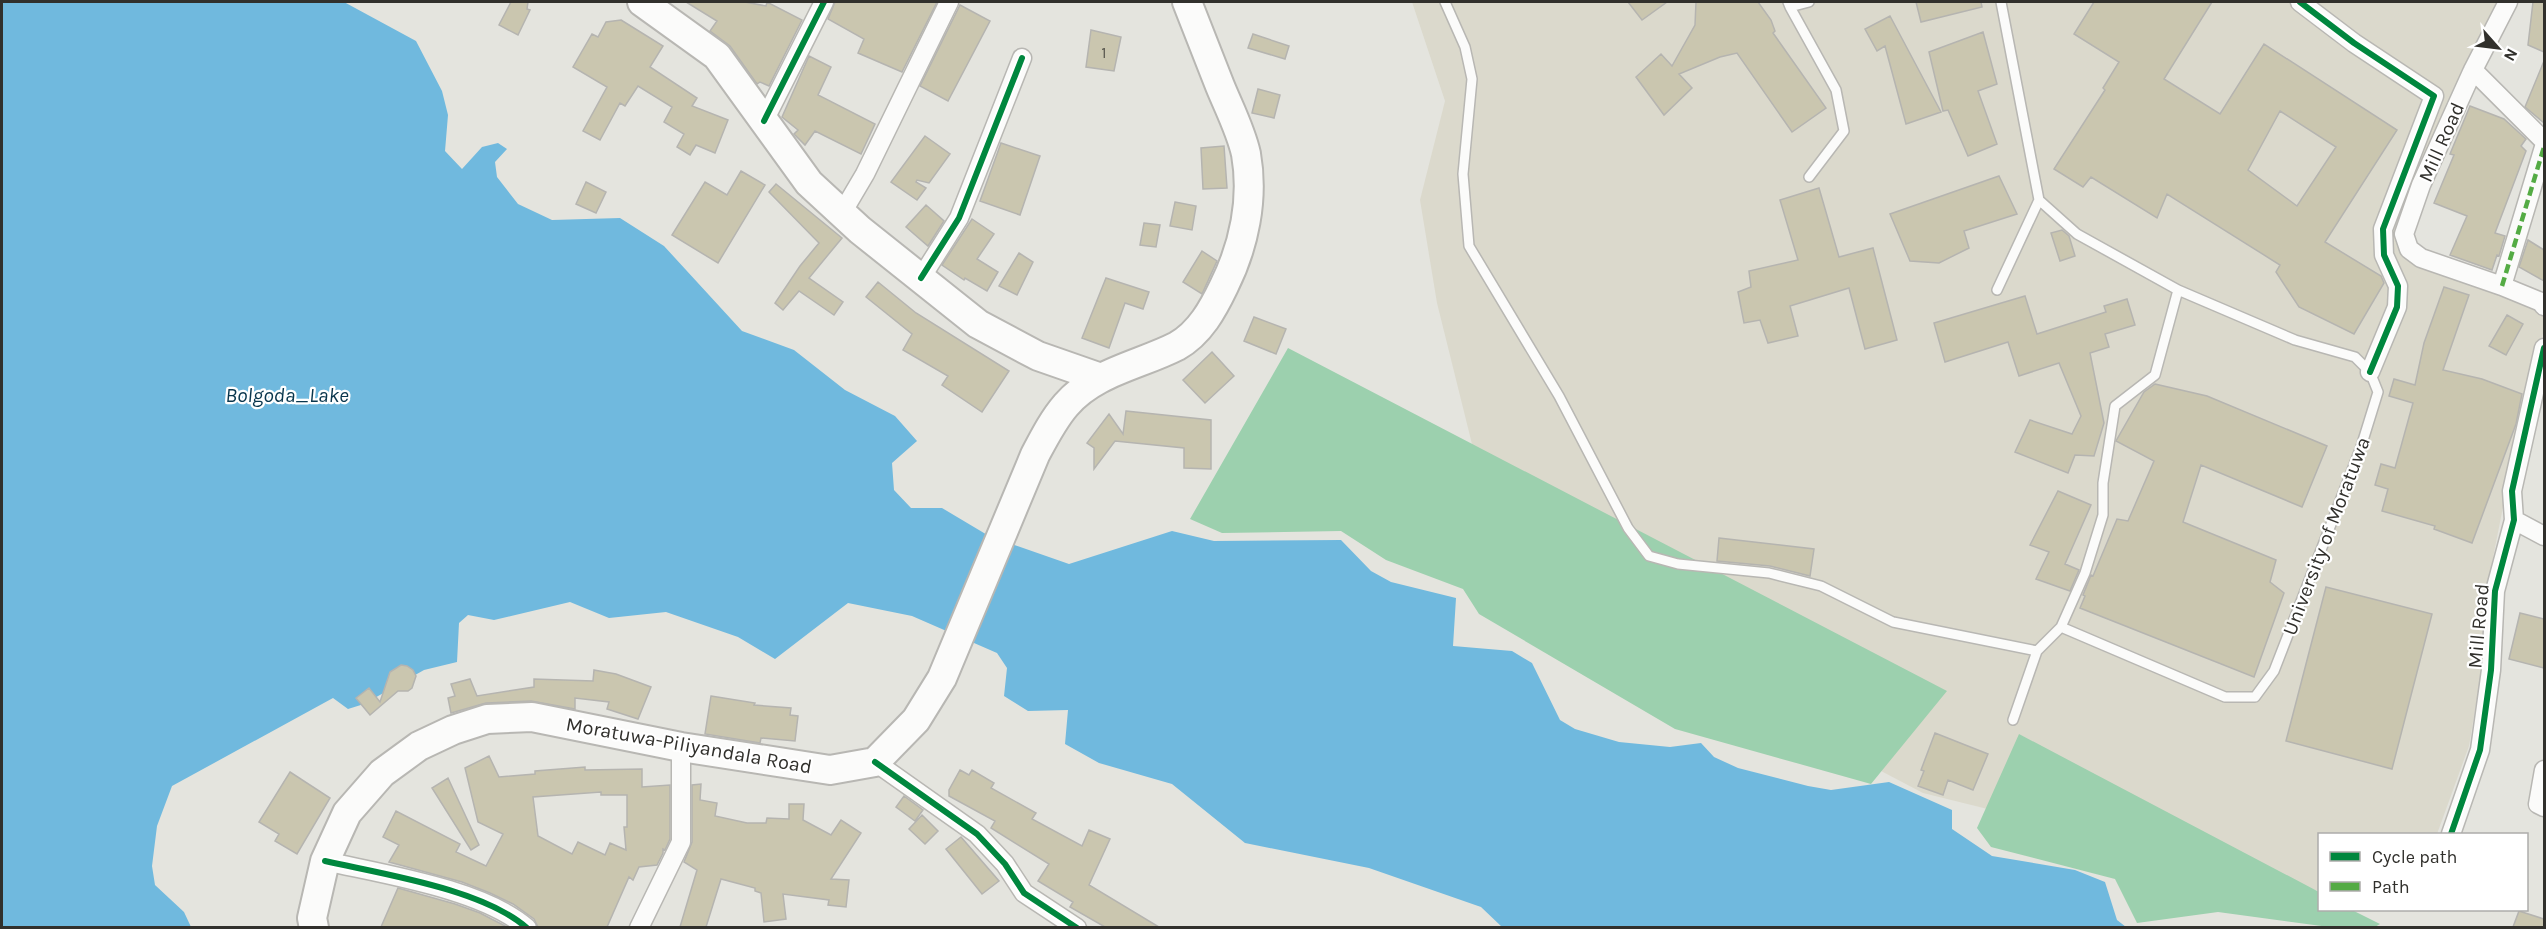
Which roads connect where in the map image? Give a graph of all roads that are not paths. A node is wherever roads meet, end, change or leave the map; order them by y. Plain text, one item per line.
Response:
1 (642, 2) edge
2 (824, 2) edge
3 (949, 2) edge
4 (1187, 2) edge
5 (1445, 2) edge
6 (1809, 2) edge
7 (2001, 2) edge
8 (2300, 2) edge
9 (2508, 2) edge
10 (1789, 4) edge
11 (1022, 58) dead end
12 (2473, 70) junction
13 (764, 120) junction
14 (2544, 141) edge
15 (2544, 147) edge
16 (1809, 177) dead end
17 (2039, 200) junction
18 (842, 213) junction
19 (921, 278) junction
20 (2502, 286) junction
21 (1997, 290) dead end
22 (2178, 290) junction
23 (2544, 306) edge
24 (2544, 353) edge
25 (2370, 372) junction
26 (1101, 378) junction
27 (2514, 520) junction
28 (2544, 536) edge
29 (2061, 627) junction
30 (2037, 651) junction
31 (2013, 720) dead end
32 (681, 747) junction
33 (875, 762) junction
34 (2544, 770) edge
35 (2544, 807) edge
36 (2451, 833) edge
37 (325, 861) junction
38 (314, 927) edge
39 (527, 927) edge
40 (639, 927) edge
41 (1077, 927) edge

1 - 13 main road
2 - 13 street
3 - 18 street
4 - 26 main road
5 - 30 lane
6 - 10 lane
7 - 17 lane
8 - 25 street
9 - 12 street, Mill Road
10 - 16 lane
11 - 19 street
12 - 14 street
12 - 20 street, Mill Road
13 - 18 main road
15 - 20 street
17 - 21 lane
17 - 22 lane
18 - 19 main road
19 - 26 main road
20 - 23 street, Mill Road
22 - 25 lane
22 - 29 lane
24 - 27 street, Mill Road
25 - 29 lane, University of Moratuwa
26 - 33 main road
27 - 28 street
27 - 36 street, Mill Road
29 - 30 lane
30 - 31 lane
32 - 33 main road, Moratuwa-Piliyandala Road
32 - 37 main road, Moratuwa-Piliyandala Road
32 - 40 street
33 - 41 street
34 - 35 street
37 - 38 main road, Moratuwa-Piliyandala Road
37 - 39 street

